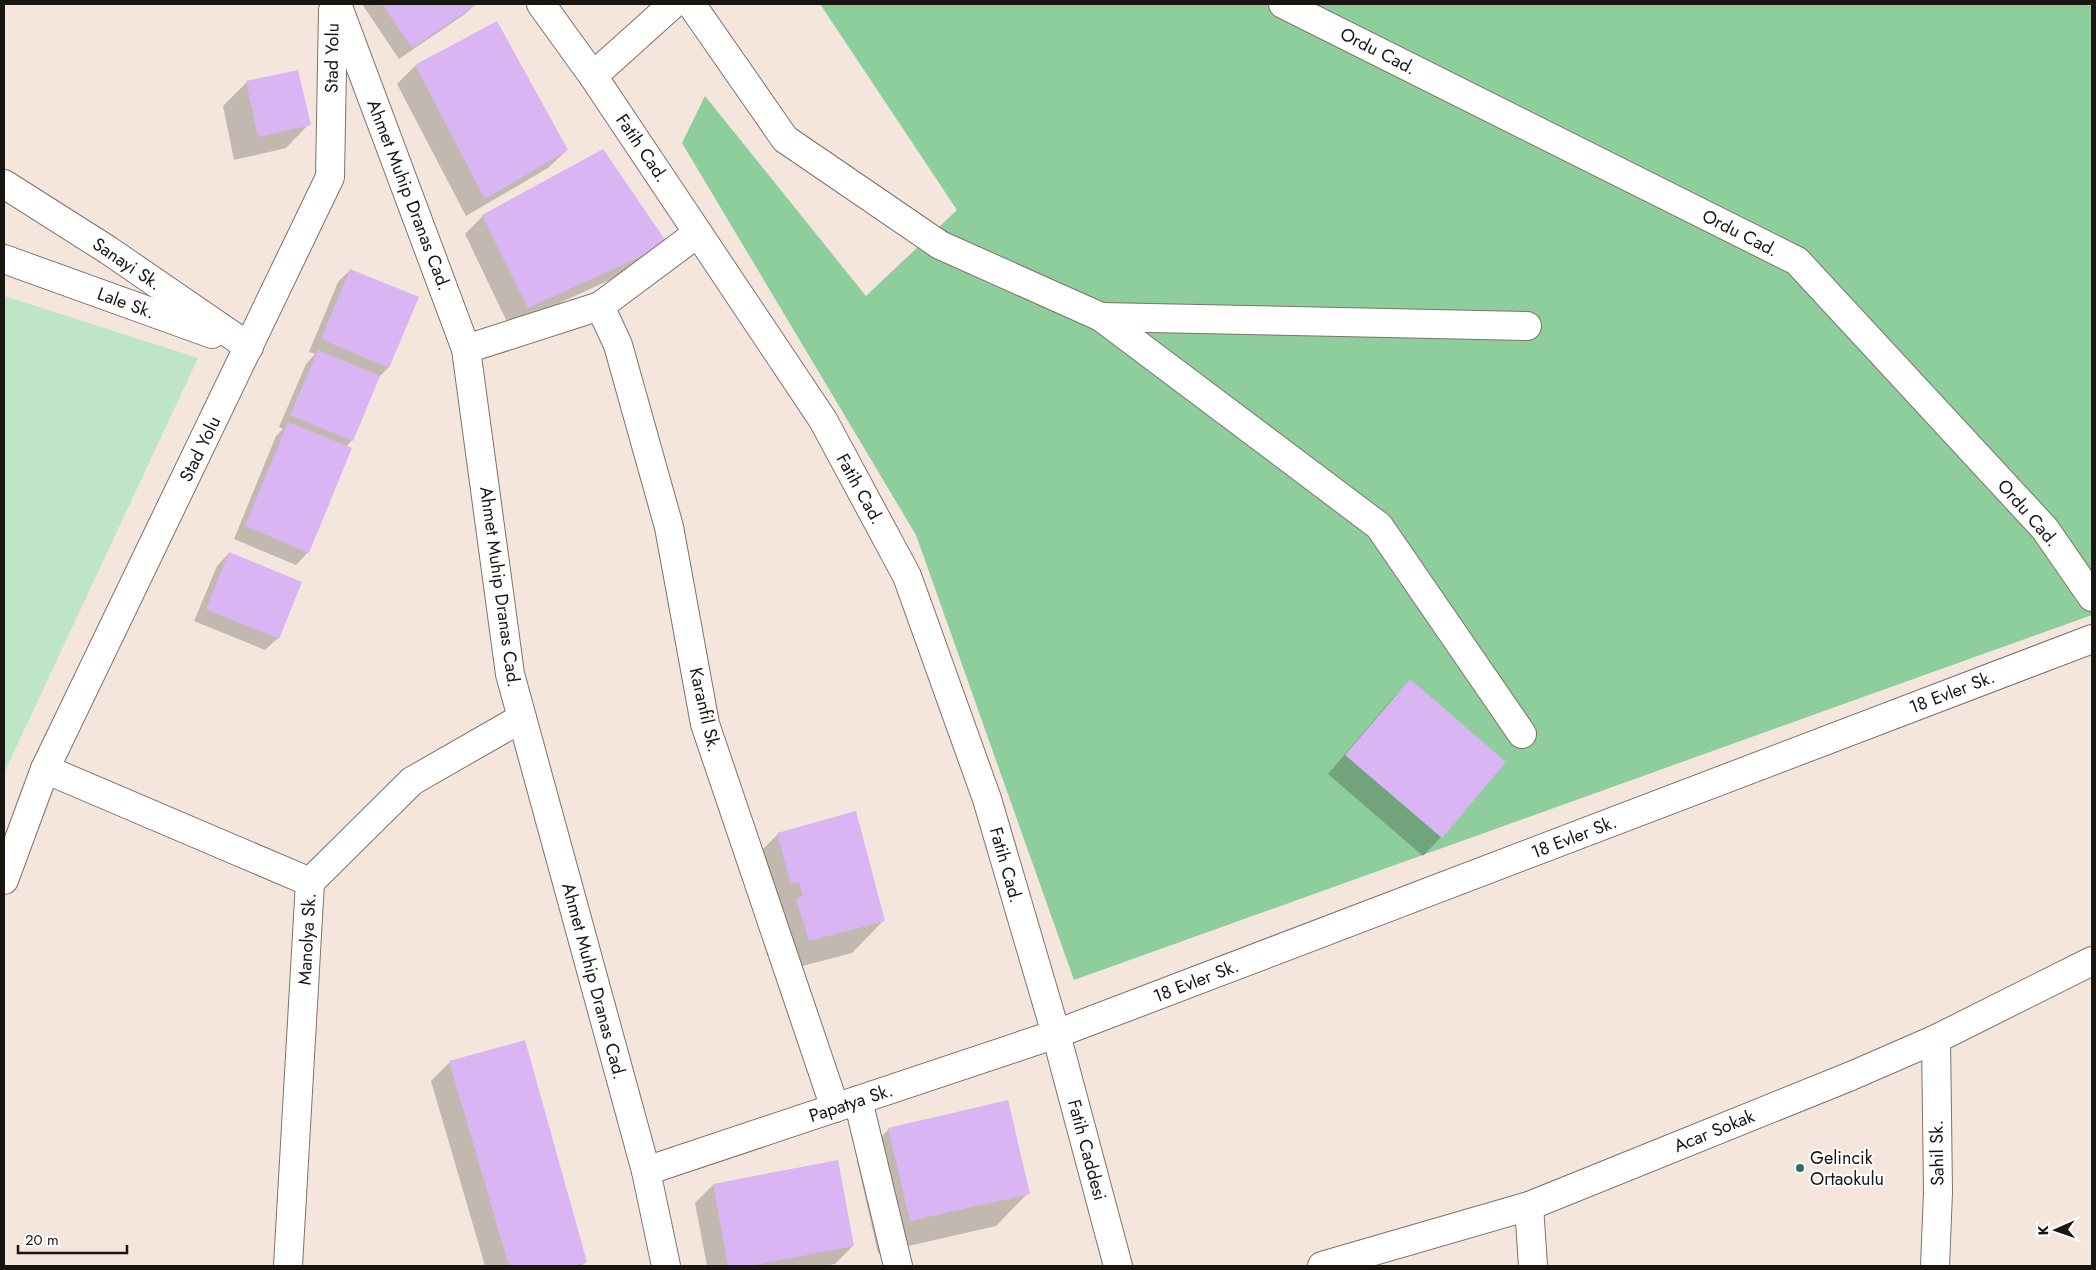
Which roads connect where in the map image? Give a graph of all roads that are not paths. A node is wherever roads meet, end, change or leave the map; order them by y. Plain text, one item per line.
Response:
1 (335, 4) edge
2 (541, 4) edge
3 (673, 4) edge
4 (691, 4) edge
5 (1283, 4) edge
6 (593, 76) junction
7 (4, 184) edge
8 (698, 233) junction
9 (4, 259) edge
10 (600, 306) junction
11 (1101, 317) junction
12 (1527, 326) dead end
13 (249, 347) junction
14 (466, 349) junction
15 (2092, 597) edge
16 (2092, 639) edge
17 (522, 718) junction
18 (1522, 734) dead end
19 (44, 769) junction
20 (4, 880) edge
21 (310, 882) junction
22 (2092, 961) edge
23 (1056, 1034) junction
24 (1936, 1039) junction
25 (846, 1104) junction
26 (646, 1171) junction
27 (1529, 1206) junction
28 (288, 1266) edge
29 (666, 1266) edge
30 (898, 1266) edge
31 (1118, 1266) edge
32 (1322, 1266) edge
33 (1533, 1266) edge
34 (1935, 1266) edge

1 - 13 main road, Stad Yolu
1 - 14 main road, Ahmet Muhip Dranas Cad.
2 - 6 main road, Fatih Cad.
3 - 6 main road
4 - 11 main road
5 - 15 main road, Ordu Cad.
6 - 8 main road, Fatih Cad.
7 - 13 main road, Sanayi Sk.
8 - 10 main road
8 - 23 main road, Fatih Cad.
9 - 13 main road, Lale Sk.
10 - 14 main road
10 - 25 main road, Karanfil Sk.
11 - 12 main road
11 - 18 main road
13 - 19 main road, Stad Yolu
14 - 17 main road, Ahmet Muhip Dranas Cad.
16 - 23 main road, 18 Evler Sk.
17 - 21 main road, Manolya Sk.
17 - 26 main road, Ahmet Muhip Dranas Cad.
19 - 20 main road, Stad Yolu
19 - 21 main road
21 - 28 main road, Manolya Sk.
22 - 24 main road, Acar Sokak
23 - 25 main road, Papatya Sk.
23 - 31 main road, Fatih Caddesi
24 - 27 main road, Acar Sokak
24 - 34 main road, Sahil Sk.
25 - 26 main road, Papatya Sk.
25 - 30 main road, Karanfil Sk.
26 - 29 main road, Ahmet Muhip Dranas Cad.
27 - 32 main road, Acar Sokak
27 - 33 main road

